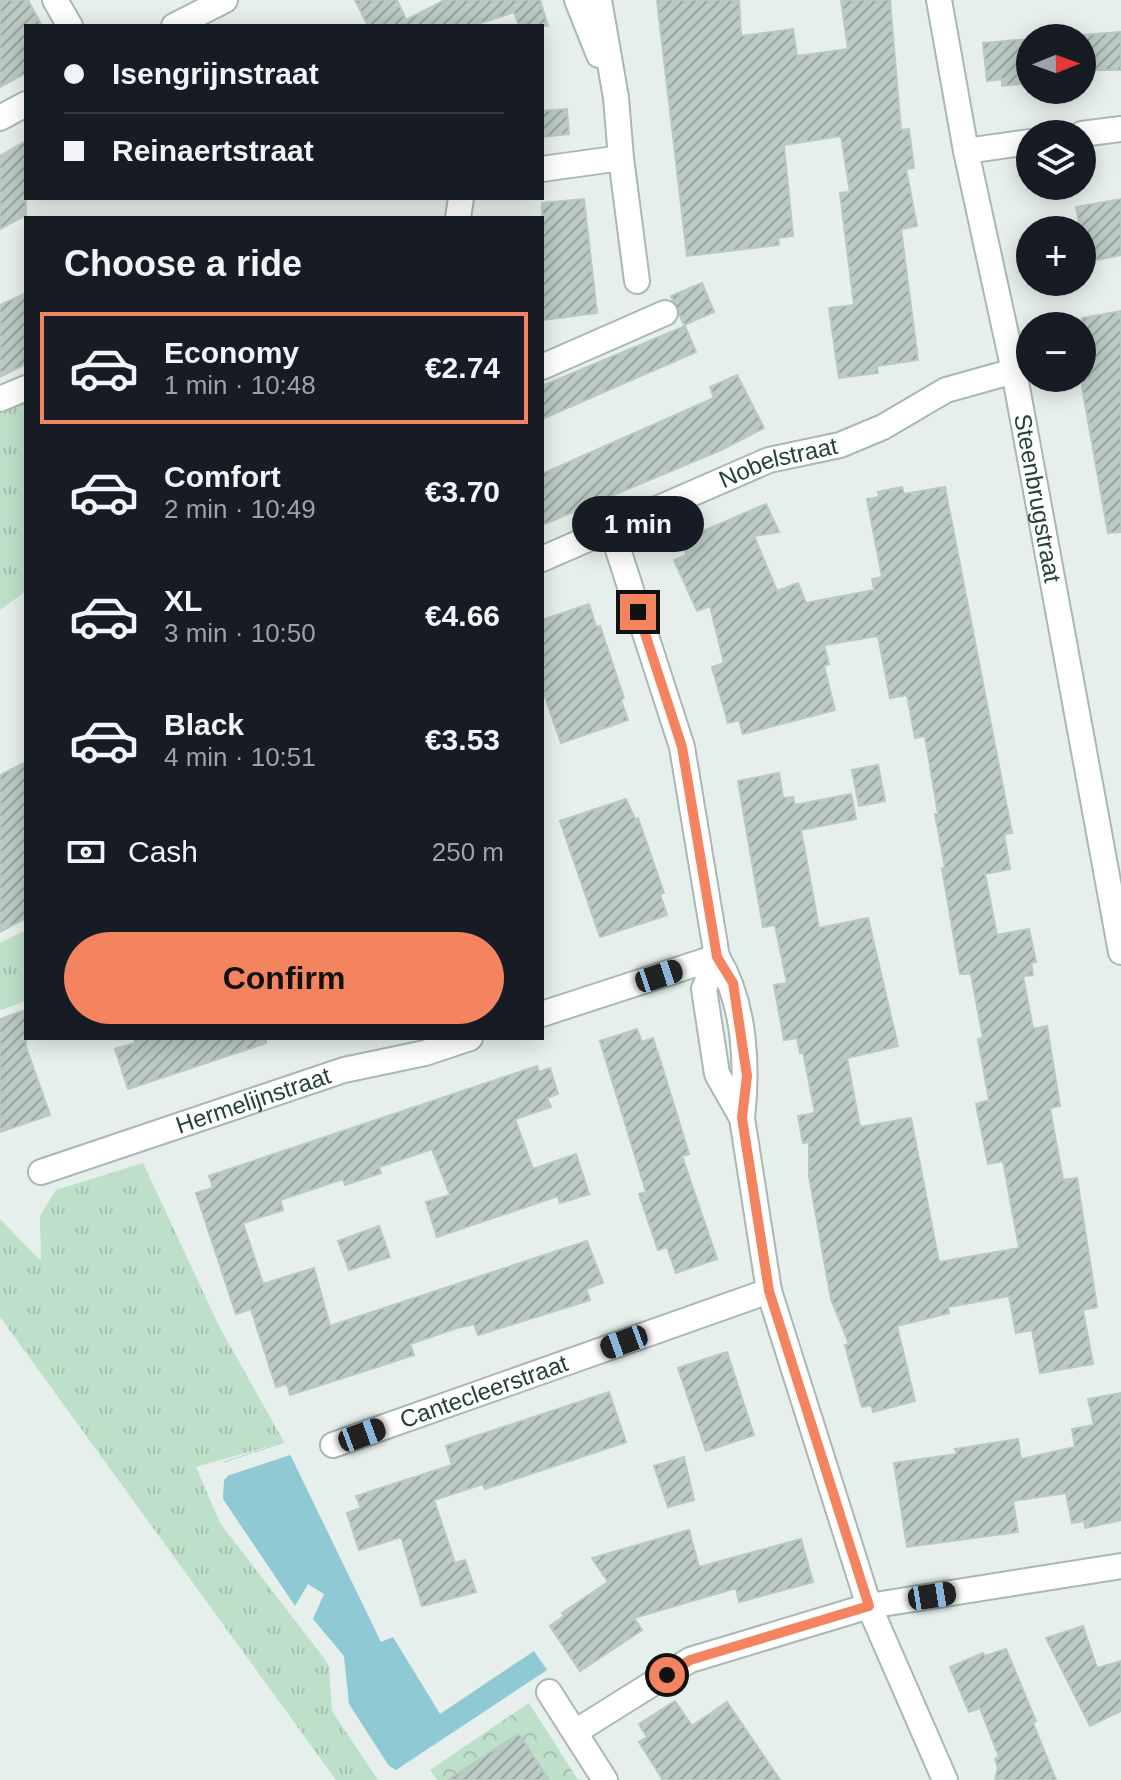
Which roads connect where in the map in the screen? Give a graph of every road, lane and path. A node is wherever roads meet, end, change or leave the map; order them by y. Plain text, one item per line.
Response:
1 (55, 0) edge
2 (225, 0) edge
3 (577, 0) edge
4 (599, 0) edge
5 (939, 0) edge
6 (69, 24) edge
7 (178, 24) edge
8 (616, 98) junction
9 (24, 105) edge
10 (0, 118) edge
11 (1121, 129) edge
12 (1096, 132) edge
13 (1016, 144) edge
14 (966, 151) junction
15 (621, 158) junction
16 (544, 169) edge
17 (637, 281) dead end
18 (665, 313) dead end
19 (544, 366) edge
20 (1014, 371) junction
21 (24, 389) edge
22 (0, 399) edge
23 (612, 531) junction
24 (544, 558) edge
25 (1121, 952) edge
26 (717, 957) junction
27 (544, 1013) edge
28 (464, 1040) edge
29 (41, 1172) dead end
30 (769, 1291) junction
31 (333, 1445) dead end
32 (1121, 1566) edge
33 (869, 1606) junction
34 (549, 1692) dead end
35 (575, 1732) junction
36 (605, 1780) edge
37 (945, 1780) edge

1 - 6 street
2 - 7 street
3 - 8 street
4 - 8 street
5 - 14 street, Steenbrugstraat
8 - 15 street
9 - 10 street
11 - 12 street
13 - 14 street
14 - 20 street, Steenbrugstraat
15 - 16 street
15 - 17 street
18 - 19 street
20 - 23 street, Nobelstraat
20 - 25 street, Steenbrugstraat
21 - 22 street
23 - 24 street, Nobelstraat
23 - 26 street
26 - 27 street
26 - 30 street
28 - 29 street, Hermelijnstraat
30 - 31 street, Cantecleerstraat
30 - 33 street
32 - 33 street
33 - 35 street
33 - 37 street
34 - 35 street
35 - 36 street

